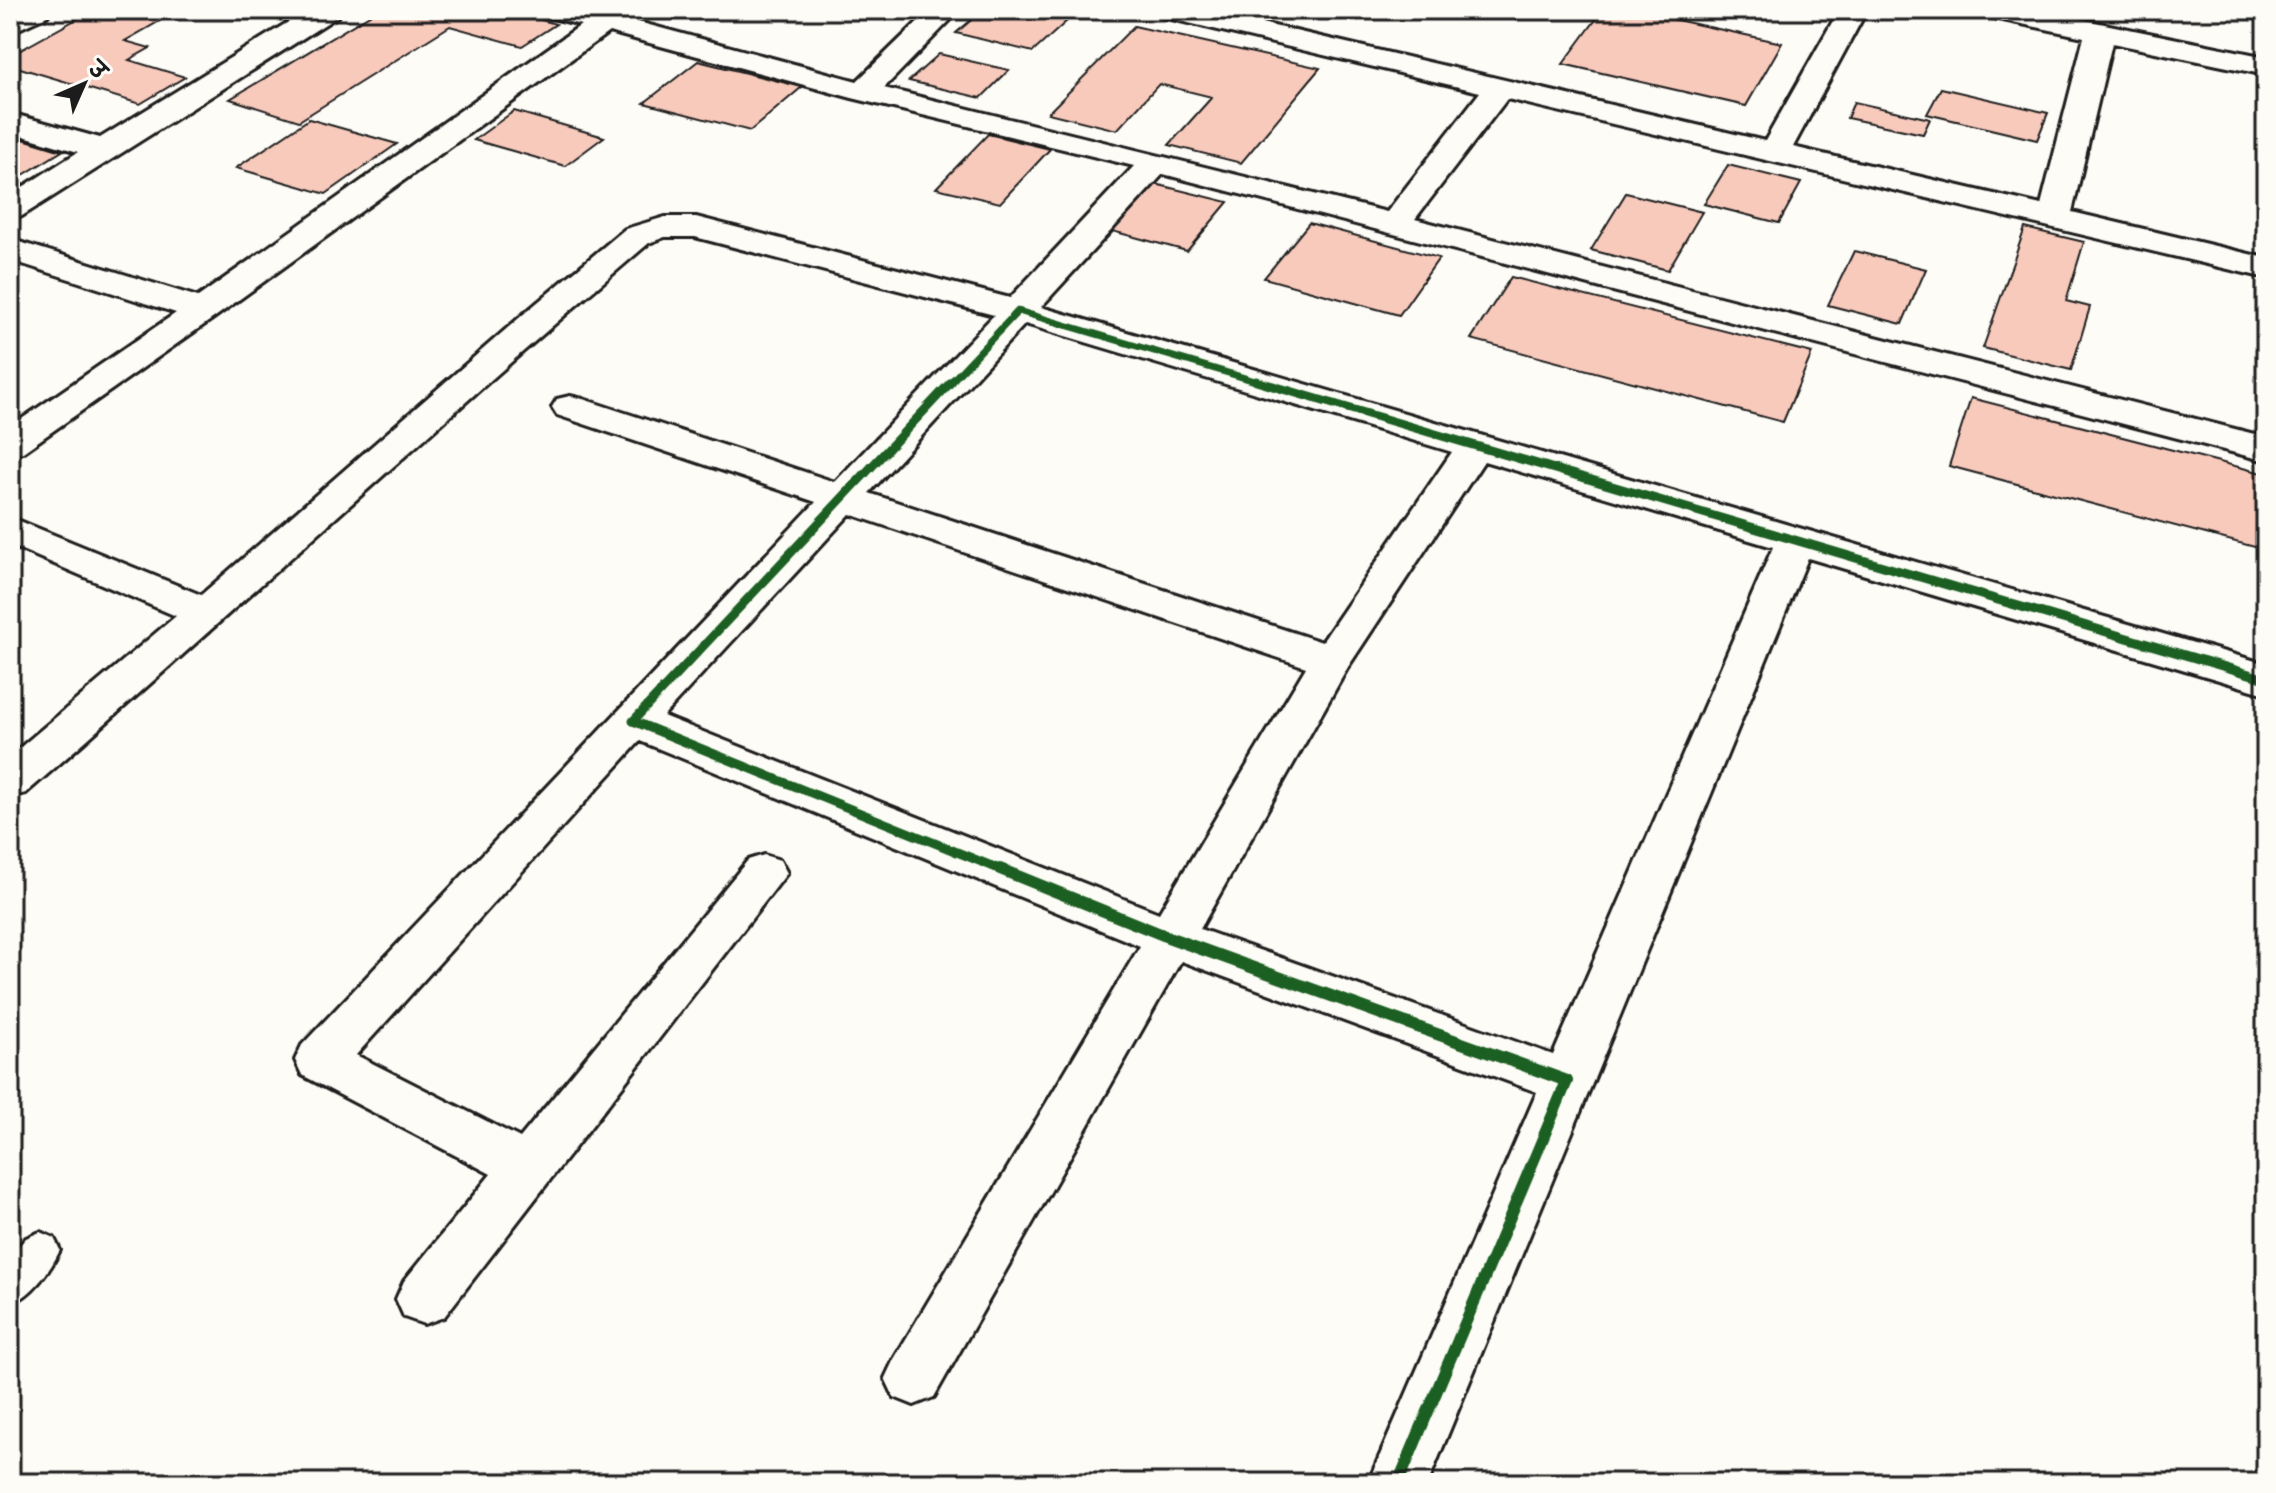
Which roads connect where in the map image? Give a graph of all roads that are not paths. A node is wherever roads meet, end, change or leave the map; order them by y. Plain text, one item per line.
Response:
1 (37, 10) edge
2 (328, 10) edge
3 (555, 10) edge
4 (946, 10) edge
5 (1169, 10) edge
6 (1853, 10) edge
7 (1994, 10) edge
8 (613, 16) edge
9 (10, 24) edge
10 (2100, 31) junction
11 (2266, 66) edge
12 (1499, 88) junction
13 (863, 92) junction
14 (10, 122) edge
15 (104, 149) junction
16 (1774, 153) junction
17 (1156, 162) junction
18 (10, 209) edge
19 (2054, 219) junction
20 (1394, 224) junction
21 (10, 249) edge
22 (2266, 268) edge
23 (203, 310) junction
24 (1018, 311) junction
25 (570, 407) dead end
26 (10, 444) edge
27 (1476, 445) junction
28 (2266, 449) edge
29 (844, 497) junction
30 (10, 530) edge
31 (1796, 539) junction
32 (206, 613) junction
33 (1331, 660) junction
34 (2266, 679) edge
35 (633, 721) junction
36 (10, 781) edge
37 (764, 873) dead end
38 (1168, 937) junction
39 (1567, 1081) junction
40 (528, 1168) junction
41 (40, 1250) dead end
42 (10, 1286) edge
43 (424, 1299) dead end
44 (914, 1378) dead end
45 (1398, 1483) edge

1 - 9 street
2 - 15 street
3 - 8 street
4 - 13 street
5 - 12 street
6 - 16 street
7 - 10 street
8 - 13 street
8 - 23 street
10 - 11 street
10 - 19 street
12 - 16 street
12 - 20 street
13 - 17 street
14 - 15 street
15 - 18 street
16 - 19 street
17 - 20 street
17 - 24 street
19 - 22 street
20 - 28 street
21 - 23 street
23 - 26 street
24 - 27 street
24 - 29 street
24 - 32 street
25 - 29 street
27 - 31 street
27 - 33 street
29 - 33 street
29 - 35 street
30 - 32 street
31 - 34 street
31 - 39 street
32 - 36 street
33 - 38 street
35 - 38 street
35 - 40 street
37 - 40 street
38 - 39 street
38 - 44 street
39 - 45 street
40 - 43 street
41 - 42 lane

